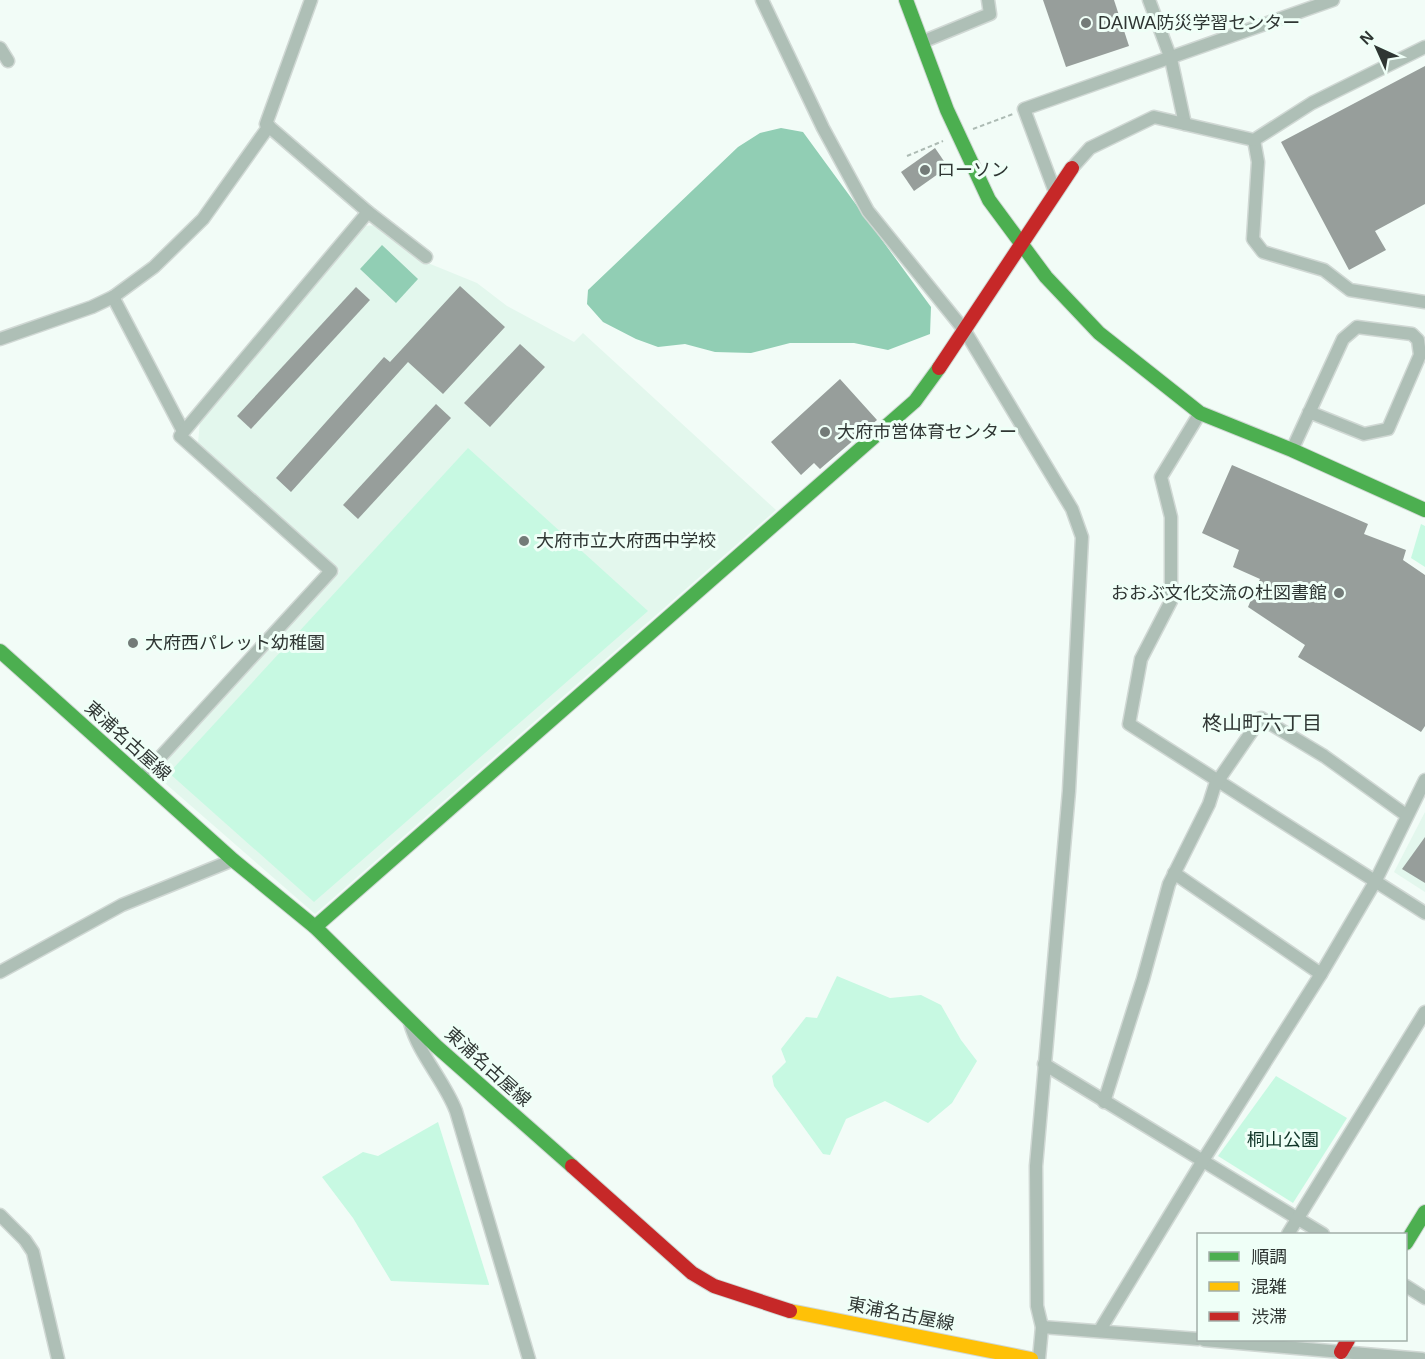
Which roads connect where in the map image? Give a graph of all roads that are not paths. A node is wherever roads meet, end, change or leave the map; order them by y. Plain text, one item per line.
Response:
1 (311, 0) edge
2 (762, 0) edge
3 (906, 0) edge
4 (988, 0) edge
5 (1149, 0) edge
6 (1333, 0) edge
7 (922, 42) junction
8 (1425, 47) edge
9 (0, 48) edge
10 (1171, 59) junction
11 (8, 61) dead end
12 (1185, 124) junction
13 (269, 126) junction
14 (1254, 140) junction
15 (1072, 168) joint
16 (1055, 192) junction
17 (368, 212) junction
18 (1022, 247) junction
19 (426, 257) dead end
20 (113, 297) junction
21 (1425, 302) edge
22 (965, 331) junction
23 (0, 339) edge
24 (1309, 412) junction
25 (1200, 413) junction
26 (183, 431) junction
27 (1292, 450) junction
28 (1425, 510) edge
29 (0, 651) edge
30 (142, 777) junction
31 (1425, 780) edge
32 (1217, 782) junction
33 (1406, 815) junction
34 (233, 860) junction
35 (1174, 873) junction
36 (1375, 882) junction
37 (1425, 913) edge
38 (315, 927) junction
39 (0, 972) edge
40 (1322, 974) junction
41 (1425, 1012) edge
42 (410, 1020) junction
43 (1044, 1064) junction
44 (1104, 1102) junction
45 (1202, 1162) junction
46 (1425, 1212) edge
47 (0, 1215) edge
48 (1298, 1219) junction
49 (1289, 1233) edge
50 (1321, 1233) edge
51 (1407, 1241) edge
52 (1407, 1287) edge
53 (1425, 1298) edge
54 (1042, 1327) junction
55 (1100, 1330) junction
56 (1197, 1339) edge
57 (1242, 1341) edge
58 (1344, 1346) edge
59 (58, 1359) edge
60 (529, 1359) edge
61 (1031, 1359) edge
62 (1039, 1359) edge
63 (1422, 1359) edge

1 - 13 street
2 - 22 street
3 - 7 street
4 - 7 street
5 - 10 street
6 - 10 street
7 - 18 street
8 - 14 street
9 - 11 street
10 - 12 street
10 - 16 street
12 - 14 street
12 - 15 street
13 - 17 street
13 - 20 street
14 - 21 street
15 - 16 street
16 - 18 street
17 - 19 street
17 - 26 street
18 - 22 street
18 - 25 street
20 - 23 street
20 - 26 street
22 - 38 street
22 - 43 street
24 - 24 street
24 - 27 street
25 - 27 street
25 - 32 street
26 - 30 street
27 - 28 street
29 - 30 street, 東浦名古屋線
30 - 34 street, 東浦名古屋線
31 - 33 street
32 - 33 street
32 - 35 street
32 - 36 street
33 - 36 street
34 - 38 street, 東浦名古屋線
34 - 39 street
35 - 40 street
35 - 44 street
36 - 37 street
36 - 40 street
38 - 42 street, 東浦名古屋線
40 - 45 street
41 - 48 street
42 - 60 street
42 - 61 street, 東浦名古屋線
43 - 44 street
43 - 54 street
44 - 45 street
45 - 48 street
45 - 55 street
46 - 51 street
47 - 59 street
48 - 49 street
48 - 50 street
52 - 53 street
54 - 55 street
54 - 62 street
55 - 56 street
57 - 58 street
58 - 63 street

